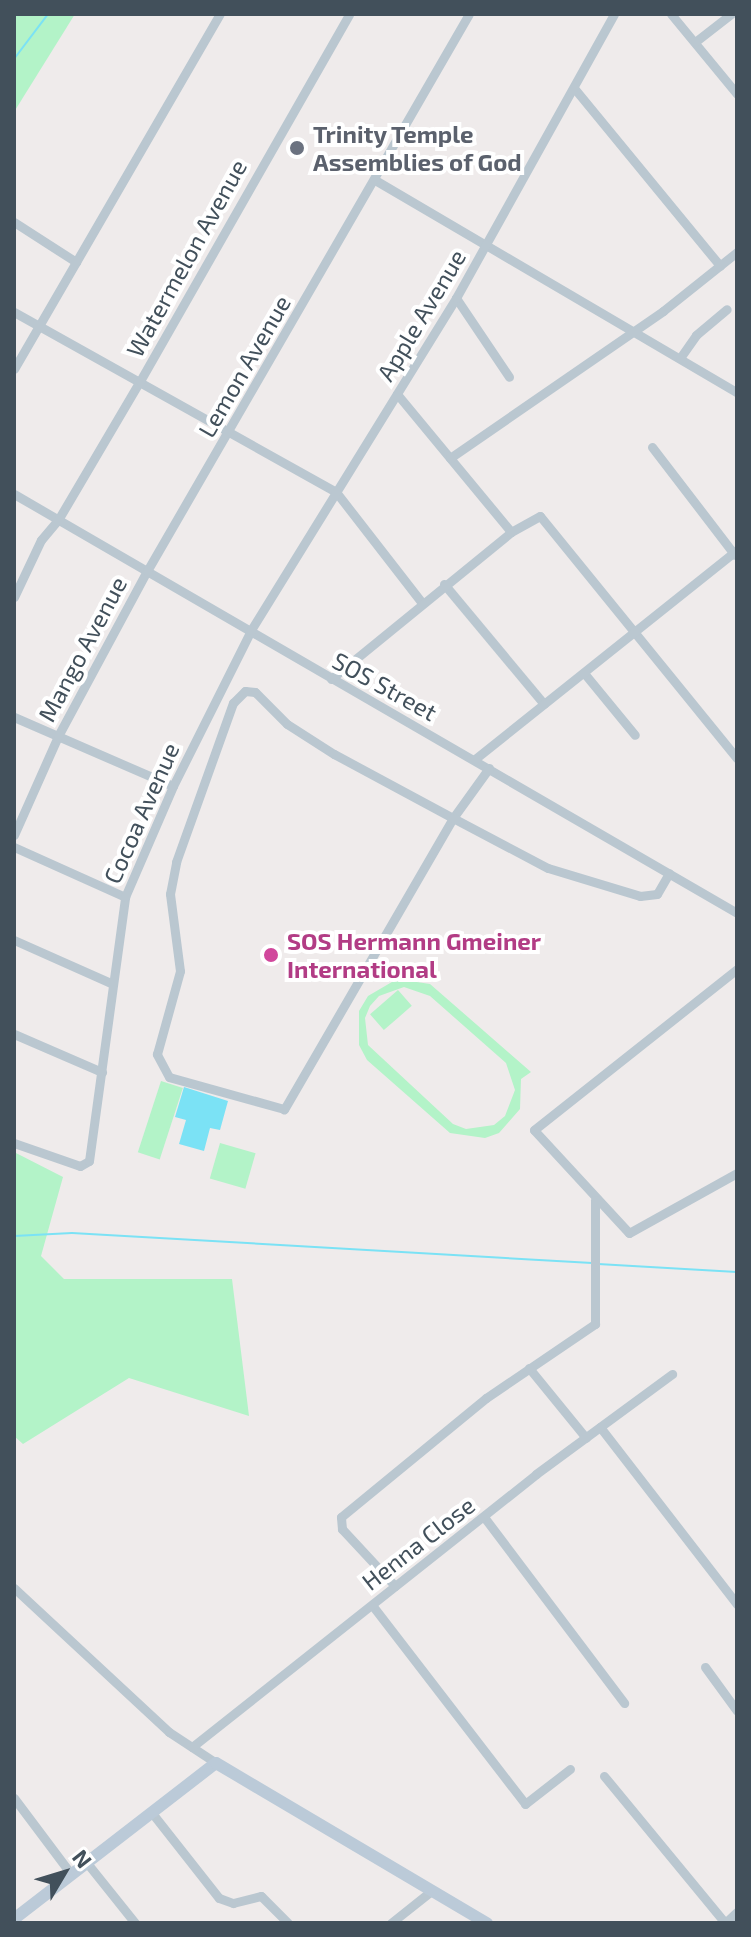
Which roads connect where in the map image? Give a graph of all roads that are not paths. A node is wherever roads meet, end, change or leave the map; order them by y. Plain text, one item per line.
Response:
1 (220, 14) edge
2 (349, 14) edge
3 (469, 14) edge
4 (614, 14) edge
5 (671, 14) edge
6 (731, 14) edge
7 (695, 42) junction
8 (574, 88) junction
9 (737, 94) edge
10 (375, 180) junction
11 (14, 222) edge
12 (487, 242) junction
13 (737, 252) edge
14 (76, 262) junction
15 (720, 266) junction
16 (456, 298) junction
17 (727, 309) dead end
18 (14, 312) edge
19 (40, 326) junction
20 (634, 331) junction
21 (680, 358) junction
22 (14, 369) edge
23 (509, 377) dead end
24 (140, 381) junction
25 (737, 392) edge
26 (397, 394) junction
27 (230, 430) junction
28 (652, 447) dead end
29 (450, 458) junction
30 (336, 492) junction
31 (14, 494) edge
32 (58, 520) junction
33 (511, 532) junction
34 (736, 553) edge
35 (147, 571) junction
36 (444, 584) junction
37 (14, 597) edge
38 (422, 603) junction
39 (251, 630) junction
40 (633, 631) junction
41 (584, 673) junction
42 (331, 679) junction
43 (544, 704) junction
44 (14, 717) edge
45 (635, 735) dead end
46 (58, 736) junction
47 (737, 758) edge
48 (475, 759) junction
49 (489, 768) junction
50 (173, 786) junction
51 (453, 818) junction
52 (14, 835) edge
53 (14, 847) edge
54 (669, 873) junction
55 (125, 897) junction
56 (737, 913) edge
57 (15, 944) edge
58 (737, 969) edge
59 (113, 984) junction
60 (14, 1034) edge
61 (102, 1072) junction
62 (14, 1143) edge
63 (737, 1173) edge
64 (595, 1200) junction
65 (529, 1368) junction
66 (672, 1374) dead end
67 (600, 1427) junction
68 (586, 1438) junction
69 (484, 1517) junction
70 (395, 1586) junction
71 (14, 1588) edge
72 (737, 1604) edge
73 (372, 1605) junction
74 (705, 1667) dead end
75 (624, 1703) dead end
76 (737, 1711) edge
77 (192, 1747) junction
78 (216, 1763) junction
79 (570, 1769) dead end
80 (604, 1776) dead end
81 (14, 1798) edge
82 (152, 1813) junction
83 (87, 1863) junction
84 (71, 1874) junction
85 (430, 1892) junction
86 (737, 1912) edge
87 (21, 1919) edge
88 (135, 1923) edge
89 (288, 1923) edge
90 (391, 1923) edge
91 (487, 1923) edge
92 (725, 1923) edge

1 - 14 street
2 - 24 street, Watermelon Avenue
3 - 10 street, Lemon Avenue
4 - 8 street, Apple Avenue
5 - 7 street
6 - 7 street
7 - 9 street
8 - 12 street, Apple Avenue
8 - 15 street
10 - 12 street
10 - 27 street, Lemon Avenue
11 - 14 street
12 - 16 street, Apple Avenue
12 - 20 street
13 - 15 street
14 - 19 street
15 - 20 street
16 - 23 street
16 - 26 street, Apple Avenue
17 - 21 street
18 - 19 street
19 - 22 street
19 - 24 street
20 - 21 street
20 - 29 street
21 - 25 street
24 - 27 street
24 - 32 street, Watermelon Avenue
26 - 29 street
26 - 30 street, Apple Avenue
27 - 30 street
27 - 35 street, Lemon Avenue
28 - 34 street
29 - 33 street
30 - 38 street
30 - 39 street, Apple Avenue
31 - 32 street, SOS Street
32 - 35 street, SOS Street
32 - 37 street, Watermelon Avenue
33 - 36 street
33 - 40 street
34 - 40 street
35 - 39 street, SOS Street
35 - 46 street, Mango Avenue
36 - 38 street
36 - 43 street
38 - 42 street
39 - 42 street, SOS Street
39 - 50 street, Cocoa Avenue
40 - 41 street
40 - 47 street
41 - 43 street
41 - 45 street
42 - 48 street, SOS Street
43 - 48 street
44 - 46 street
46 - 50 street
46 - 52 street, Mango Avenue
48 - 49 street, SOS Street
49 - 51 street
49 - 54 street, SOS Street
50 - 55 street, Cocoa Avenue
51 - 51 street
51 - 54 street
53 - 55 street
54 - 56 street, SOS Street
55 - 59 street, Cocoa Avenue
57 - 59 street
58 - 64 street
59 - 61 street, Cocoa Avenue
60 - 61 street
61 - 62 street, Cocoa Avenue
63 - 64 street
64 - 65 street
65 - 68 street
65 - 70 street
66 - 67 street, Henna Close
67 - 68 street, Henna Close
67 - 72 street
68 - 69 street, Henna Close
69 - 70 street, Henna Close
69 - 75 street
70 - 73 street, Henna Close
71 - 77 street
73 - 77 street, Henna Close
73 - 79 street
74 - 76 street
77 - 78 street
78 - 82 street
78 - 85 street
80 - 92 street
81 - 84 street
82 - 83 street
82 - 89 street
83 - 84 street
83 - 88 street
84 - 87 street
85 - 90 street
85 - 91 street
86 - 92 street

